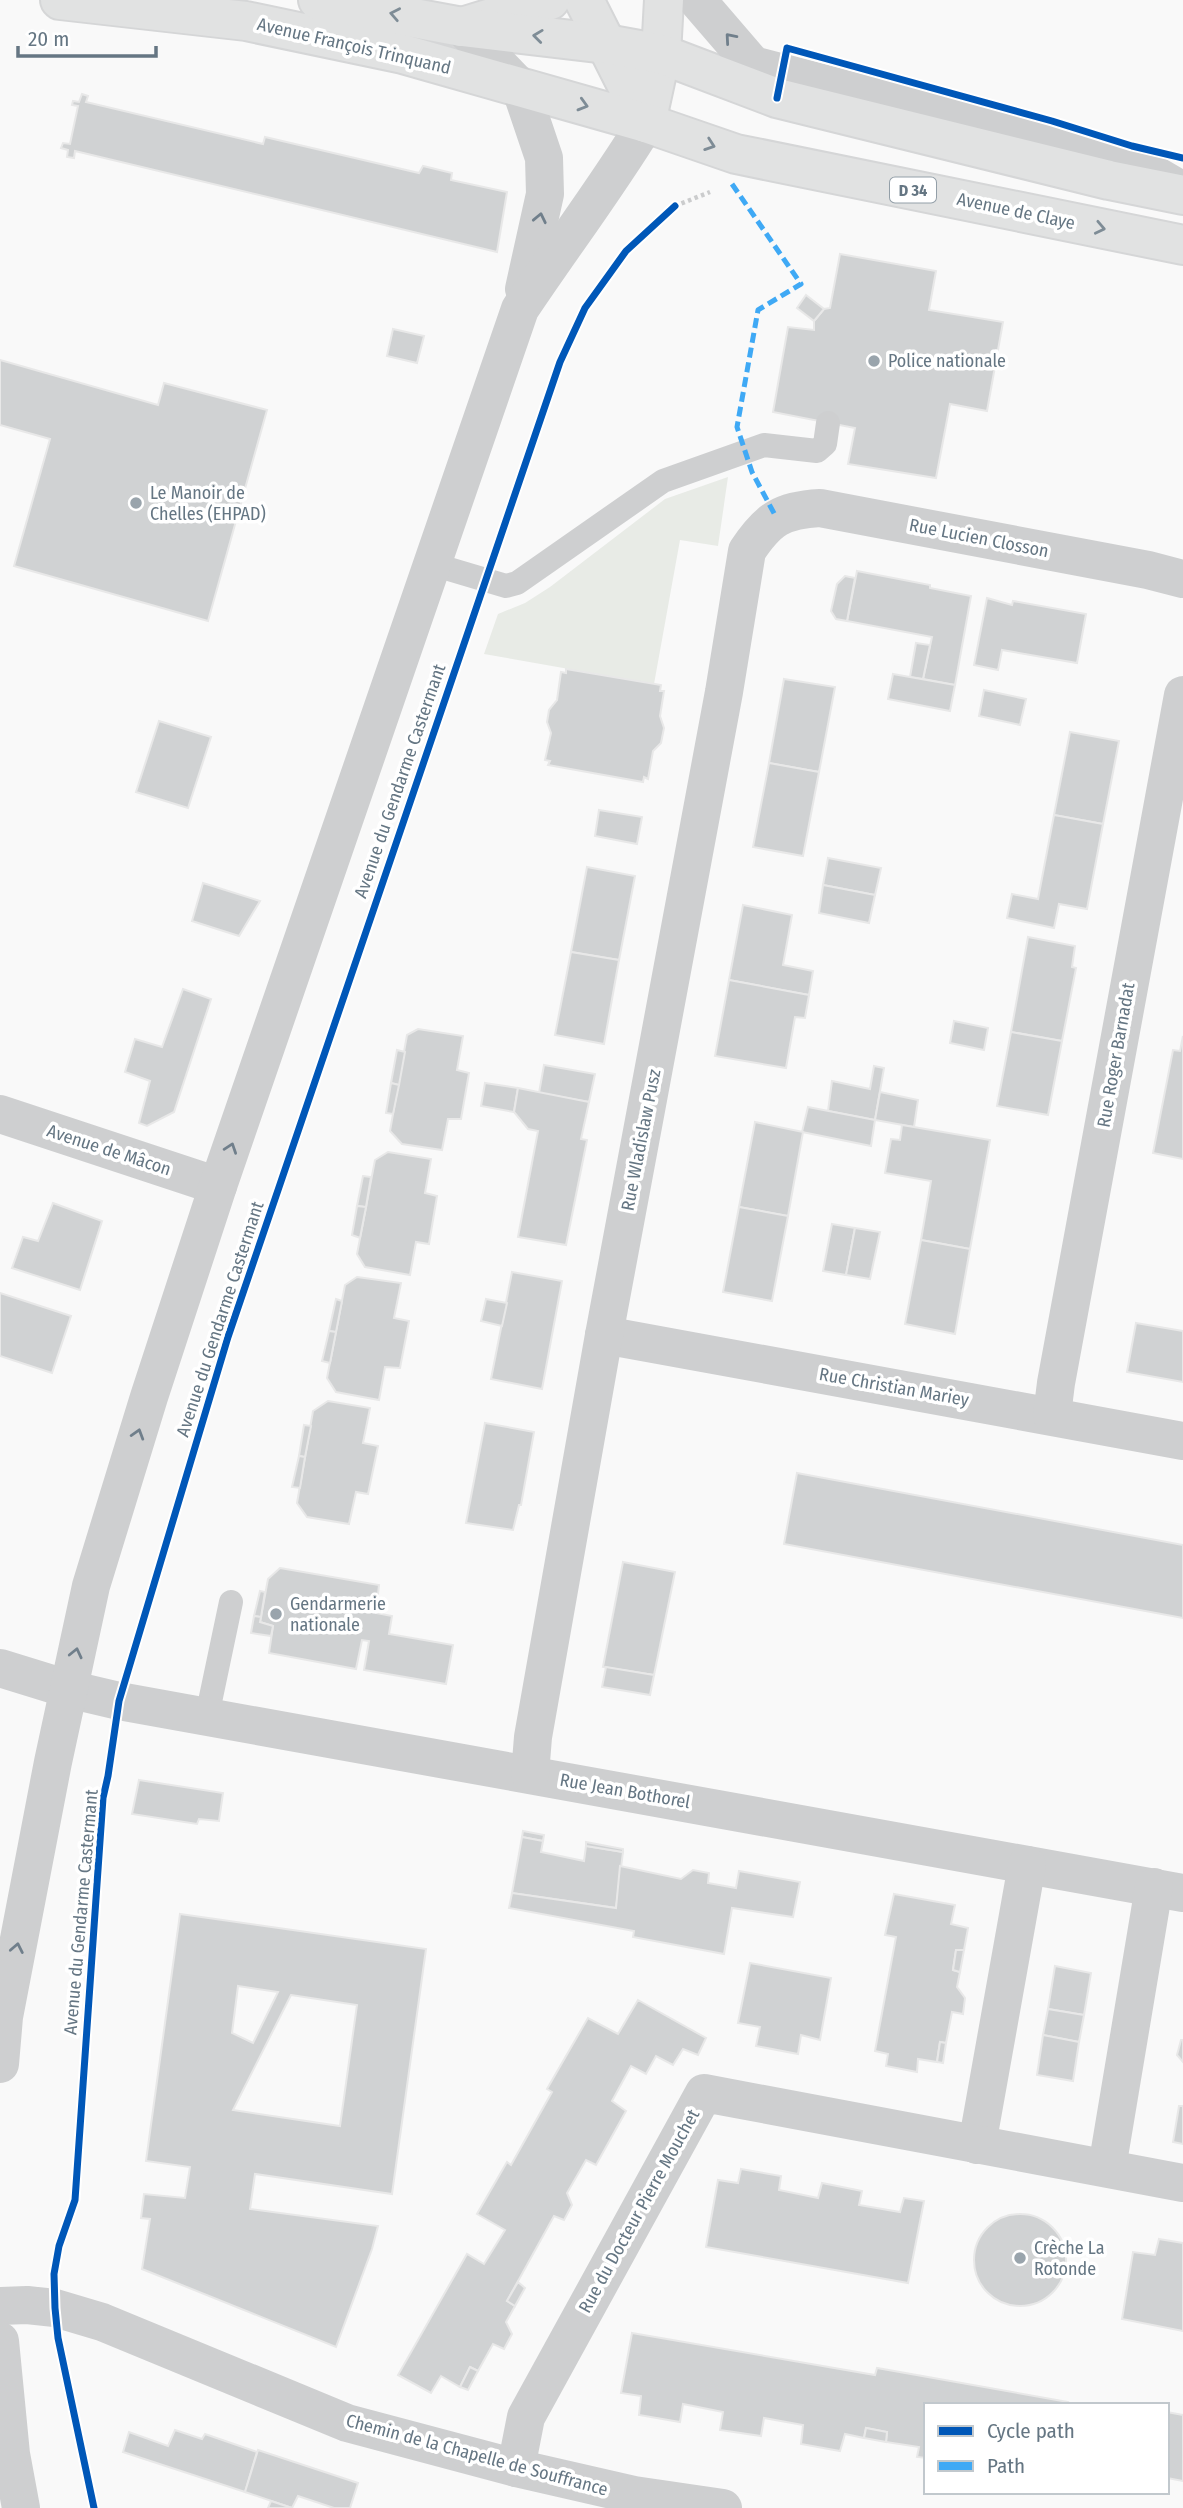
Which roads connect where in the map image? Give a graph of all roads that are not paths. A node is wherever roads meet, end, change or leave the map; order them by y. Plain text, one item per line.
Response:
1 (60, 0) edge
2 (318, 0) edge
3 (550, 0) edge
4 (584, 0) edge
5 (664, 0) edge
6 (698, 0) edge
7 (462, 27) junction
8 (606, 44) junction
9 (661, 54) junction
10 (520, 87) junction
11 (646, 123) junction
12 (1183, 193) edge
13 (1183, 245) edge
14 (520, 309) junction
15 (828, 423) dead end
16 (776, 517) joint
17 (432, 564) junction
18 (1183, 579) edge
19 (1183, 695) edge
20 (0, 1114) edge
21 (218, 1186) junction
22 (604, 1335) junction
23 (1052, 1415) junction
24 (1183, 1441) edge
25 (231, 1602) dead end
26 (0, 1668) edge
27 (68, 1689) junction
28 (207, 1716) junction
29 (530, 1774) junction
30 (1027, 1864) junction
31 (1169, 1890) edge
32 (0, 2064) edge
33 (977, 2145) junction
34 (1107, 2168) junction
35 (1183, 2183) edge
36 (0, 2306) edge
37 (0, 2341) edge
38 (516, 2468) junction
39 (20, 2508) edge
40 (723, 2508) edge

1 - 10 main road, Avenue François Trinquand
7 -> 2 main road, Avenue François Trinquand
3 - 7 main road
4 - 8 main road
5 - 9 main road
12 -> 6 street
8 -> 7 main road, Avenue François Trinquand
7 - 10 street
8 - 9 main road, Avenue François Trinquand
8 - 11 main road
9 - 11 main road
9 - 12 main road
10 -> 11 main road, Avenue François Trinquand
14 -> 10 street
11 -> 13 main road, Avenue de Claye / D 34
11 - 14 street
14 - 17 street
15 - 17 lane
16 - 18 street, Rue Lucien Closson
16 - 22 street, Rue Wladislaw Pusz
21 -> 17 street
19 - 23 street, Rue Roger Barnadat
20 - 21 street, Avenue de Mâcon
27 -> 21 street
22 - 23 street, Rue Christian Mariey
22 - 29 street, Rue Wladislaw Pusz
23 - 24 street, Rue Christian Mariey
25 - 28 lane
26 - 27 street, Rue Jean Bothorel
27 - 28 street, Rue Jean Bothorel
32 -> 27 street
28 - 29 street, Rue Jean Bothorel
29 - 30 street, Rue Jean Bothorel
30 - 31 street, Rue Jean Bothorel
30 - 33 street
31 - 34 street
33 - 34 street, Rue du Docteur Pierre Mouchet
33 - 38 street, Rue du Docteur Pierre Mouchet
34 - 35 street, Rue du Docteur Pierre Mouchet
36 - 38 street, Chemin de la Chapelle de Souffrance
37 - 39 street
38 - 40 street, Chemin de la Chapelle de Souffrance

